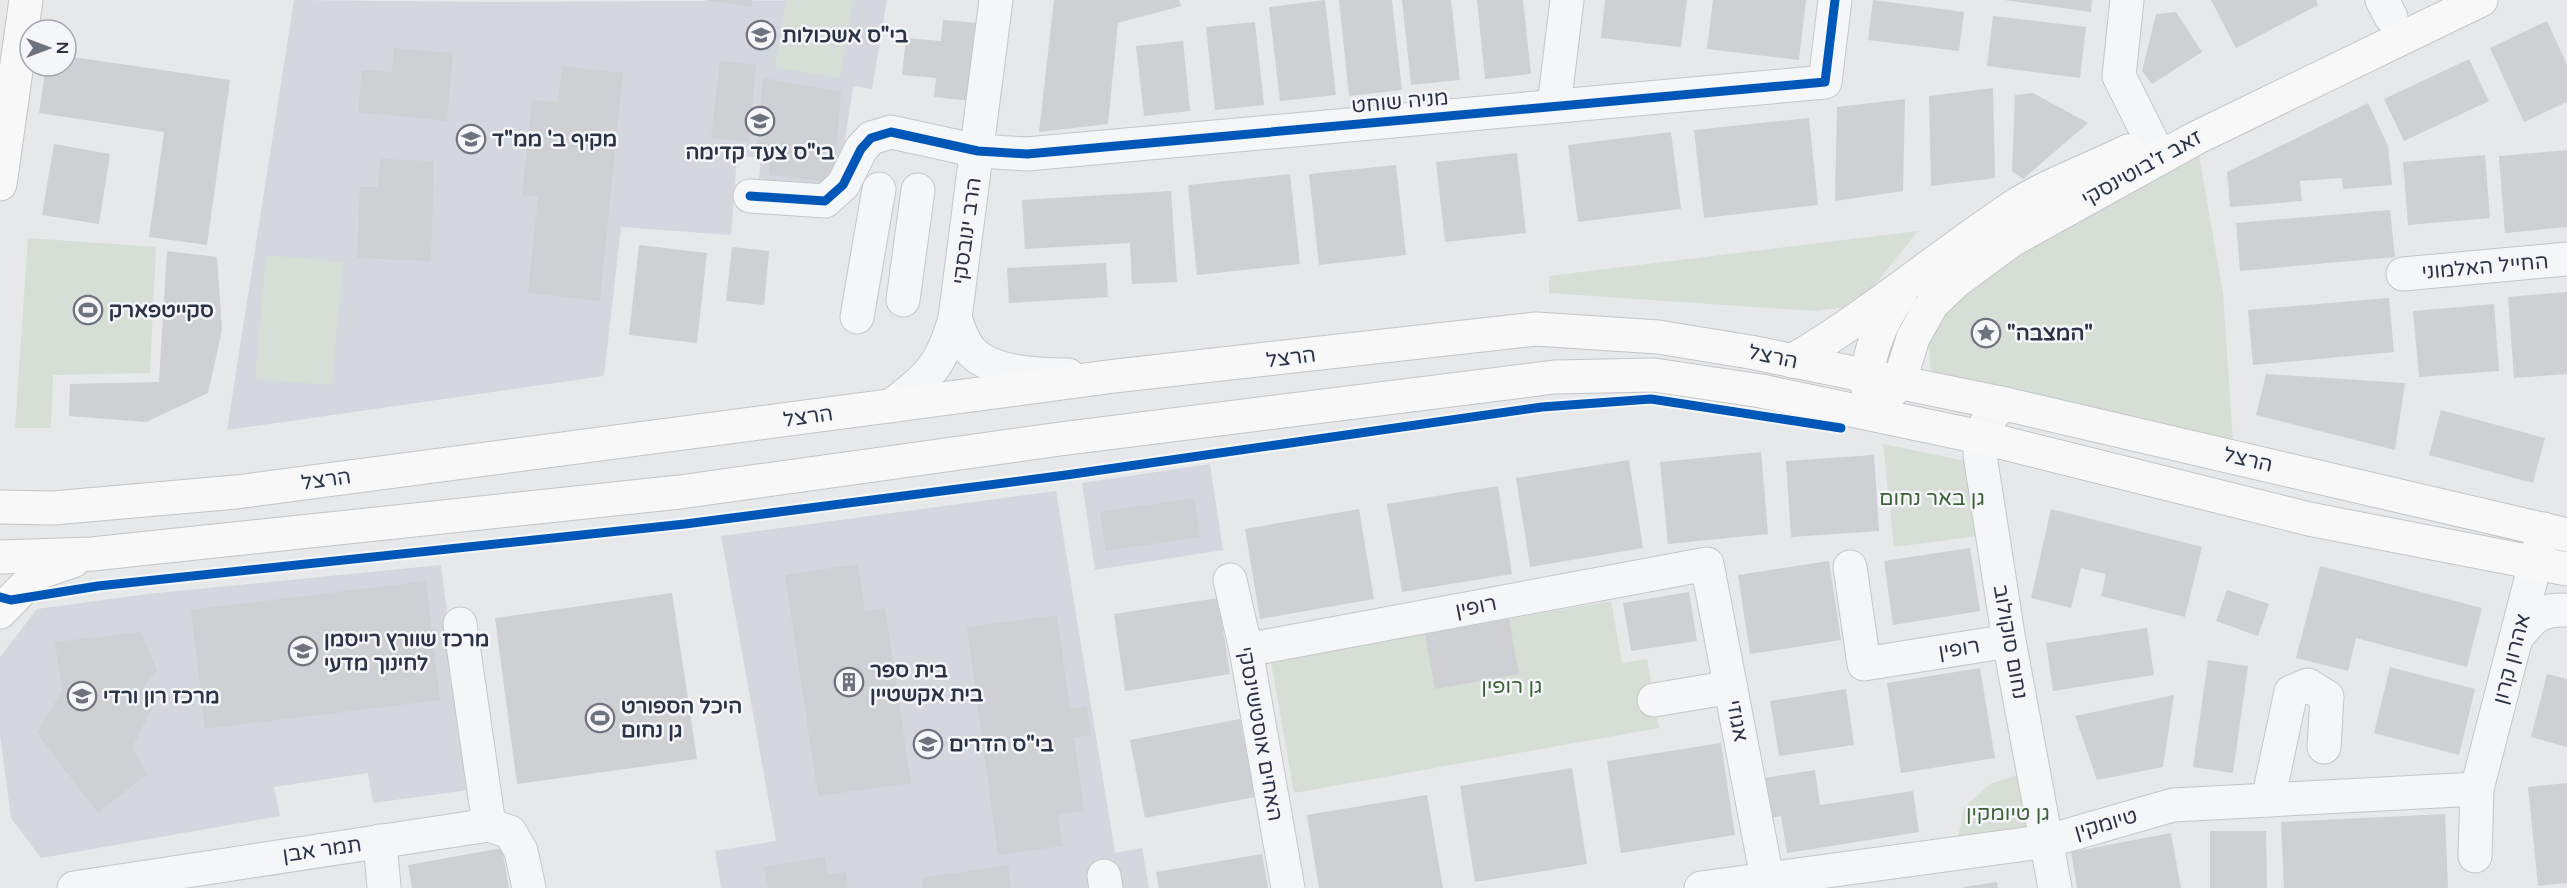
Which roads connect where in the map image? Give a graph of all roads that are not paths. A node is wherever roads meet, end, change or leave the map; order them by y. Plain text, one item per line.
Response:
1 (26, 0) edge
2 (996, 0) edge
3 (1567, 0) edge
4 (1835, 0) edge
5 (2127, 0) edge
6 (2427, 0) edge
7 (2481, 0) edge
8 (2387, 9) edge
9 (1554, 106) junction
10 (2151, 140) junction
11 (978, 151) junction
12 (0, 184) edge
13 (879, 189) dead end
14 (918, 190) dead end
15 (750, 196) dead end
16 (965, 234) junction
17 (912, 237) junction
18 (872, 238) junction
19 (2567, 259) edge
20 (1929, 266) junction
21 (2403, 274) dead end
22 (903, 300) dead end
23 (857, 317) dead end
24 (955, 318) junction
25 (1792, 361) junction
26 (1115, 376) junction
27 (1865, 376) junction
28 (1899, 383) junction
29 (2005, 404) junction
30 (891, 406) junction
31 (1872, 414) junction
32 (1980, 437) junction
33 (0, 488) edge
34 (0, 507) edge
35 (53, 508) junction
36 (2556, 532) edge
37 (92, 554) junction
38 (0, 557) edge
39 (2534, 561) junction
40 (1707, 564) joint
41 (1850, 567) dead end
42 (2567, 569) edge
43 (1230, 580) dead end
44 (2567, 610) edge
45 (0, 612) edge
46 (460, 624) dead end
47 (2518, 636) junction
48 (2009, 641) junction
49 (1246, 650) junction
50 (1731, 687) junction
51 (1654, 700) dead end
52 (2324, 747) dead end
53 (2477, 789) junction
54 (2268, 800) junction
55 (489, 825) junction
56 (2048, 840) junction
57 (380, 841) junction
58 (2475, 856) dead end
59 (1767, 878) junction
60 (94, 886) edge
61 (384, 888) edge
62 (529, 888) edge
63 (1288, 888) edge
64 (1701, 888) edge
65 (2055, 888) edge

1 - 12 main road
2 - 11 street, הרב ינובסקי
3 - 9 street
4 - 9 street, מניה שוחט
5 - 10 street
6 - 8 main road, זאב ז'בוטינסקי
7 - 28 main road, זאב ז'בוטינסקי
8 - 10 main road, זאב ז'בוטינסקי
9 - 11 street, מניה שוחט
10 - 20 main road, זאב ז'בוטינסקי
11 - 15 street, מניה שוחט
11 - 16 street, הרב ינובסקי
13 - 18 street
14 - 17 street
16 - 17 street
16 - 24 street, הרב ינובסקי
17 - 18 street
17 - 22 street
18 - 23 street
19 - 21 street, החייל האלמוני
20 - 25 main road, זאב ז'בוטינסקי
20 - 27 main road
24 - 26 street
24 - 30 street, הרב ינובסקי
25 - 26 main road, הרצל
25 - 27 main road, הרצל
26 - 30 main road, הרצל
27 - 28 main road, הרצל
27 - 31 main road
28 - 29 main road, הרצל
28 - 31 main road, זאב ז'בוטינסקי
29 - 32 street
29 - 36 main road, הרצל
30 - 35 main road, הרצל
31 - 32 main road, הרצל
31 - 37 main road, הרצל
32 - 39 main road, הרצל
32 - 48 street, נחום סוקולוב
33 - 35 main road
34 - 35 main road, הרצל
36 - 39 street, אהרון קרון
37 - 38 main road, הרצל
37 - 45 main road
39 - 42 main road, הרצל
39 - 47 street, אהרון קרון
40 - 49 street, רופין
40 - 50 street, אגוזי
41 - 48 street, רופין
43 - 49 street, האחים אוסטשינסקי
44 - 47 street
46 - 55 street
47 - 53 street, אהרון קרון
48 - 56 street, נחום סוקולוב
49 - 63 street, האחים אוסטשינסקי
50 - 51 street
50 - 59 street, אגוזי
52 - 54 street
53 - 54 street, טיומקין
53 - 58 street, אהרון קרון
54 - 56 street, טיומקין
55 - 57 street, תמר אבן
55 - 62 street
56 - 59 street, טיומקין
56 - 65 street, נחום סוקולוב
57 - 60 street, תמר אבן
57 - 61 street
59 - 64 street, טיומקין

